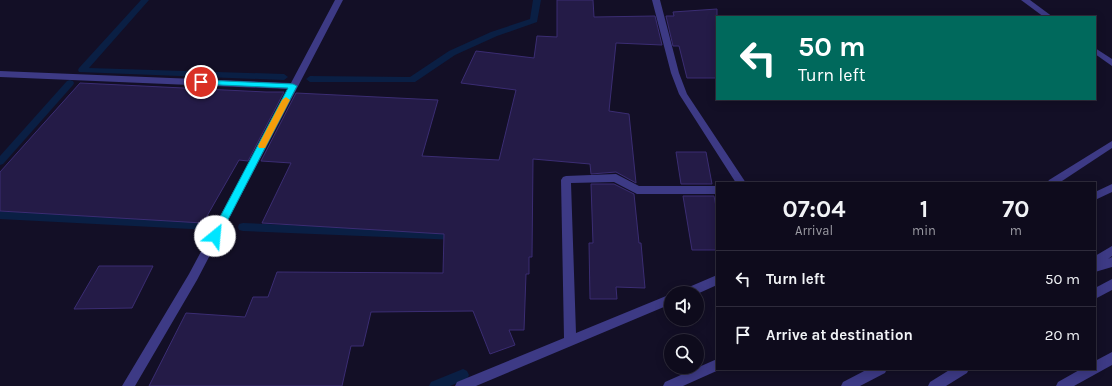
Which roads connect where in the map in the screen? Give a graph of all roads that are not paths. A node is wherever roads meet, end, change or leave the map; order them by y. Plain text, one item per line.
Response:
1 (339, 0) edge
2 (656, 0) edge
3 (1025, 0) edge
4 (1047, 16) edge
5 (1096, 51) edge
6 (1112, 63) edge
7 (0, 74) edge
8 (293, 86) junction
9 (1112, 144) edge
10 (739, 182) edge
11 (1054, 182) edge
12 (1112, 188) edge
13 (716, 190) edge
14 (1096, 196) edge
15 (1112, 250) edge
16 (1096, 261) edge
17 (1112, 262) edge
18 (1096, 267) edge
19 (716, 280) edge
20 (1112, 284) edge
21 (703, 286) edge
22 (1096, 293) edge
23 (664, 302) edge
24 (570, 341) junction
25 (1112, 358) edge
26 (716, 365) edge
27 (1096, 367) edge
28 (879, 370) edge
29 (961, 370) edge
30 (1090, 370) edge
31 (128, 386) edge
32 (461, 386) edge
33 (669, 386) edge
34 (847, 386) edge
35 (934, 386) edge
36 (1062, 386) edge

1 - 8 street
2 - 10 street
3 - 4 street
5 - 6 street
7 - 8 street
8 - 31 street
9 - 11 street
12 - 14 street
13 - 24 street
15 - 16 street
17 - 18 street
19 - 21 street
20 - 22 street
23 - 24 street
24 - 32 street
25 - 27 street
26 - 33 street
28 - 34 street
29 - 35 street
30 - 36 street

